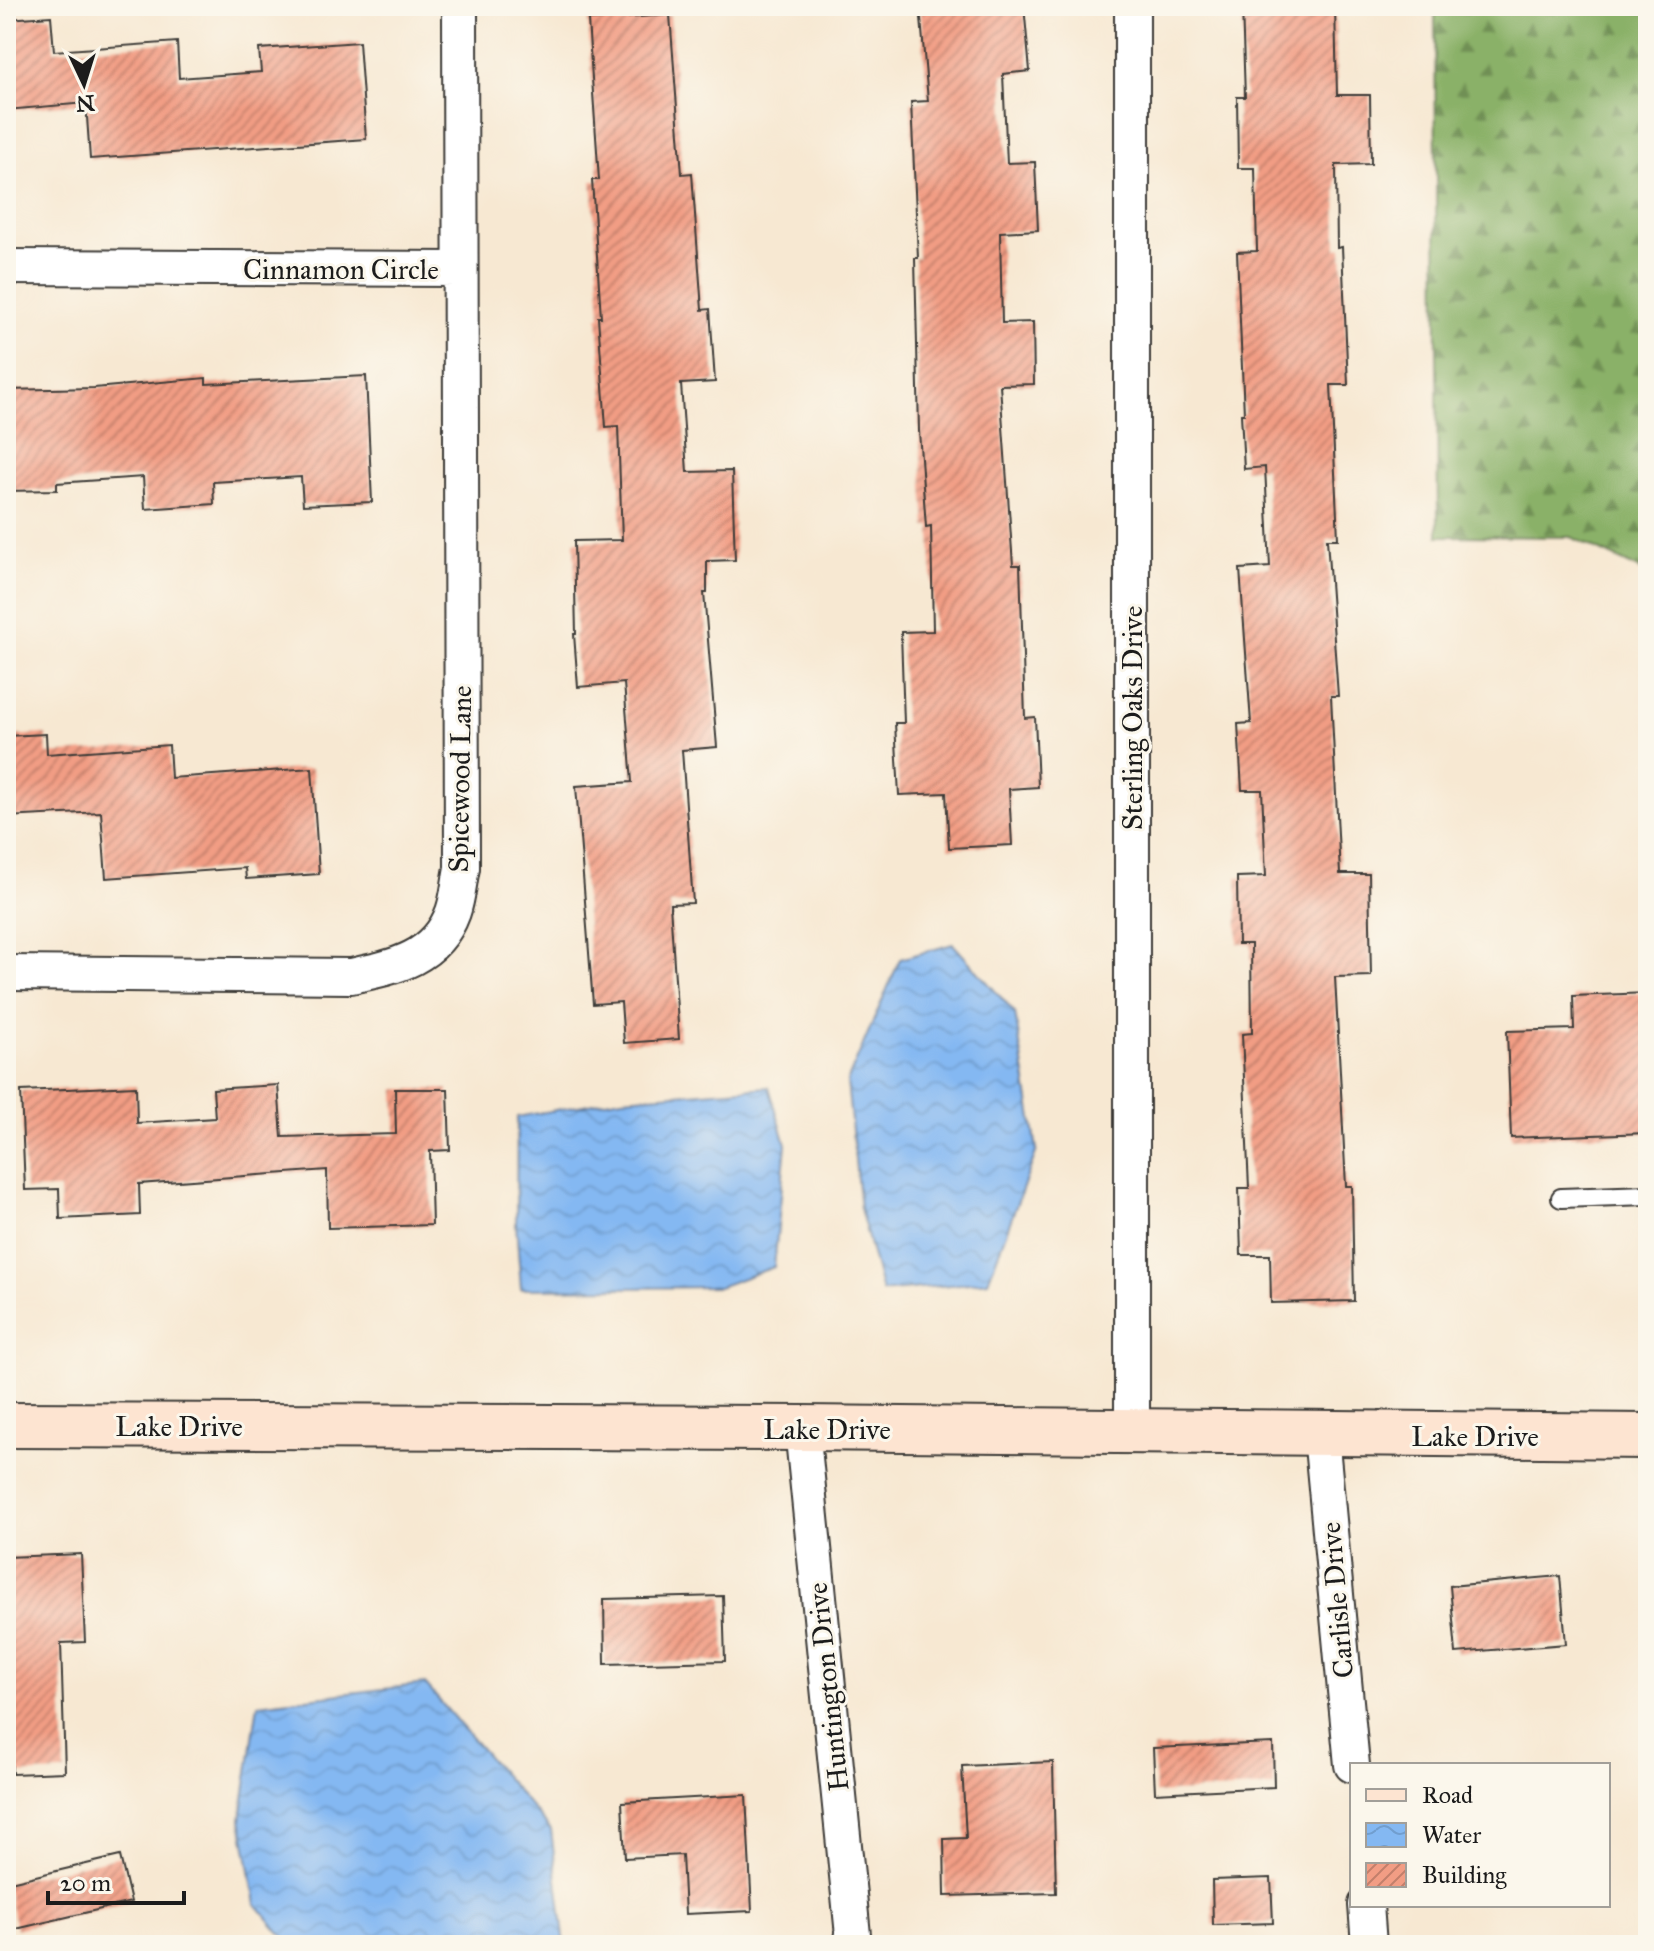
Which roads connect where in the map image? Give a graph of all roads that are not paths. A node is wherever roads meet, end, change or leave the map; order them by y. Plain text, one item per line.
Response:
1 (460, 6) edge
2 (1132, 6) edge
3 (6, 267) edge
4 (460, 269) junction
5 (6, 973) edge
6 (1648, 1195) edge
7 (1561, 1198) dead end
8 (6, 1425) edge
9 (802, 1428) junction
10 (1132, 1431) junction
11 (1321, 1435) junction
12 (1648, 1436) edge
13 (1352, 1763) edge
14 (1366, 1907) edge
15 (854, 1945) edge
16 (1369, 1945) edge

1 - 4 street, Cinnamon Circle
2 - 10 street, Sterling Oaks Drive
3 - 4 street, Cinnamon Circle
4 - 5 street, Spicewood Lane
6 - 7 lane
8 - 9 street, Lake Drive
9 - 10 street, Lake Drive
9 - 15 street, Huntington Drive
10 - 11 street, Lake Drive
11 - 12 street, Lake Drive
11 - 13 street, Carlisle Drive
14 - 16 street

